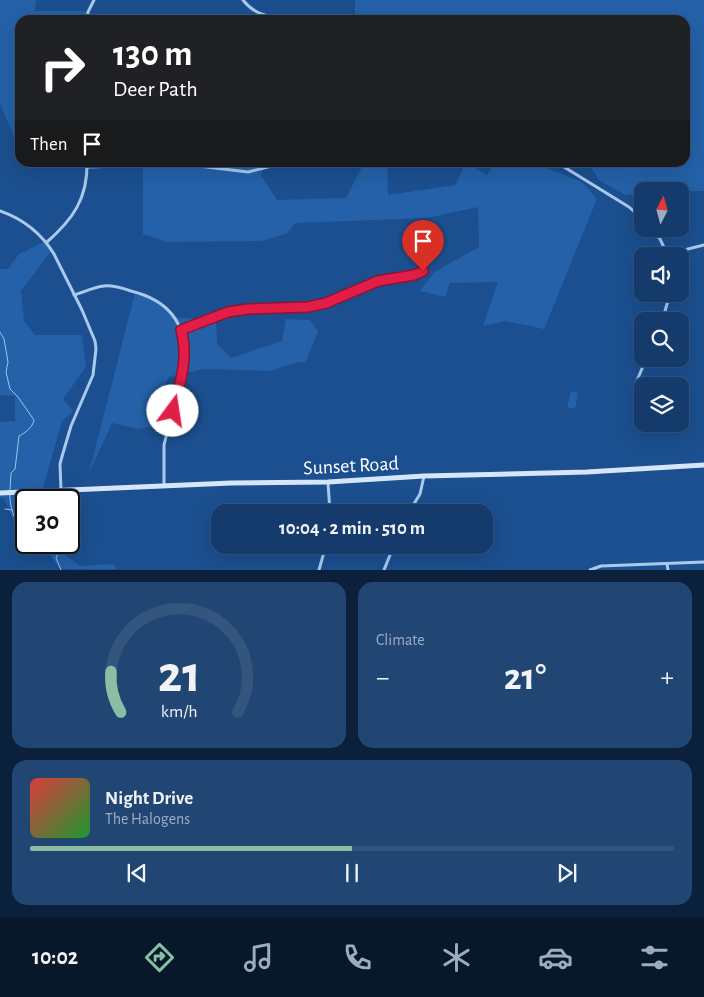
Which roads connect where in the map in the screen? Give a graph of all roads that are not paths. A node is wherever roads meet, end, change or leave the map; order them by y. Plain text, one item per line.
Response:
1 (94, 0) edge
2 (243, 0) edge
3 (88, 15) edge
4 (264, 15) edge
5 (87, 167) edge
6 (207, 167) edge
7 (268, 167) edge
8 (564, 167) edge
9 (0, 211) edge
10 (634, 211) edge
11 (47, 242) junction
12 (704, 244) edge
13 (689, 249) edge
14 (423, 271) dead end
15 (74, 295) junction
16 (181, 330) junction
17 (704, 465) edge
18 (424, 476) junction
19 (328, 482) junction
20 (164, 486) junction
21 (61, 489) edge
22 (80, 489) edge
23 (329, 504) edge
24 (414, 504) edge
25 (323, 554) edge
26 (390, 554) edge
27 (704, 562) edge
28 (667, 564) junction
29 (319, 570) edge
30 (384, 570) edge
31 (590, 570) edge
32 (668, 570) edge

1 - 3 street
2 - 4 street
5 - 11 street
6 - 7 street
8 - 10 street
9 - 11 street
11 - 15 street
12 - 13 street
14 - 16 street
15 - 16 street
15 - 21 street
16 - 20 street
17 - 18 street, Sunset Road
18 - 19 street, Sunset Road
18 - 24 street
19 - 20 street, Sunset Road
19 - 23 street
20 - 22 street, Sunset Road
25 - 29 street
26 - 30 street
27 - 28 street
28 - 31 street
28 - 32 street

